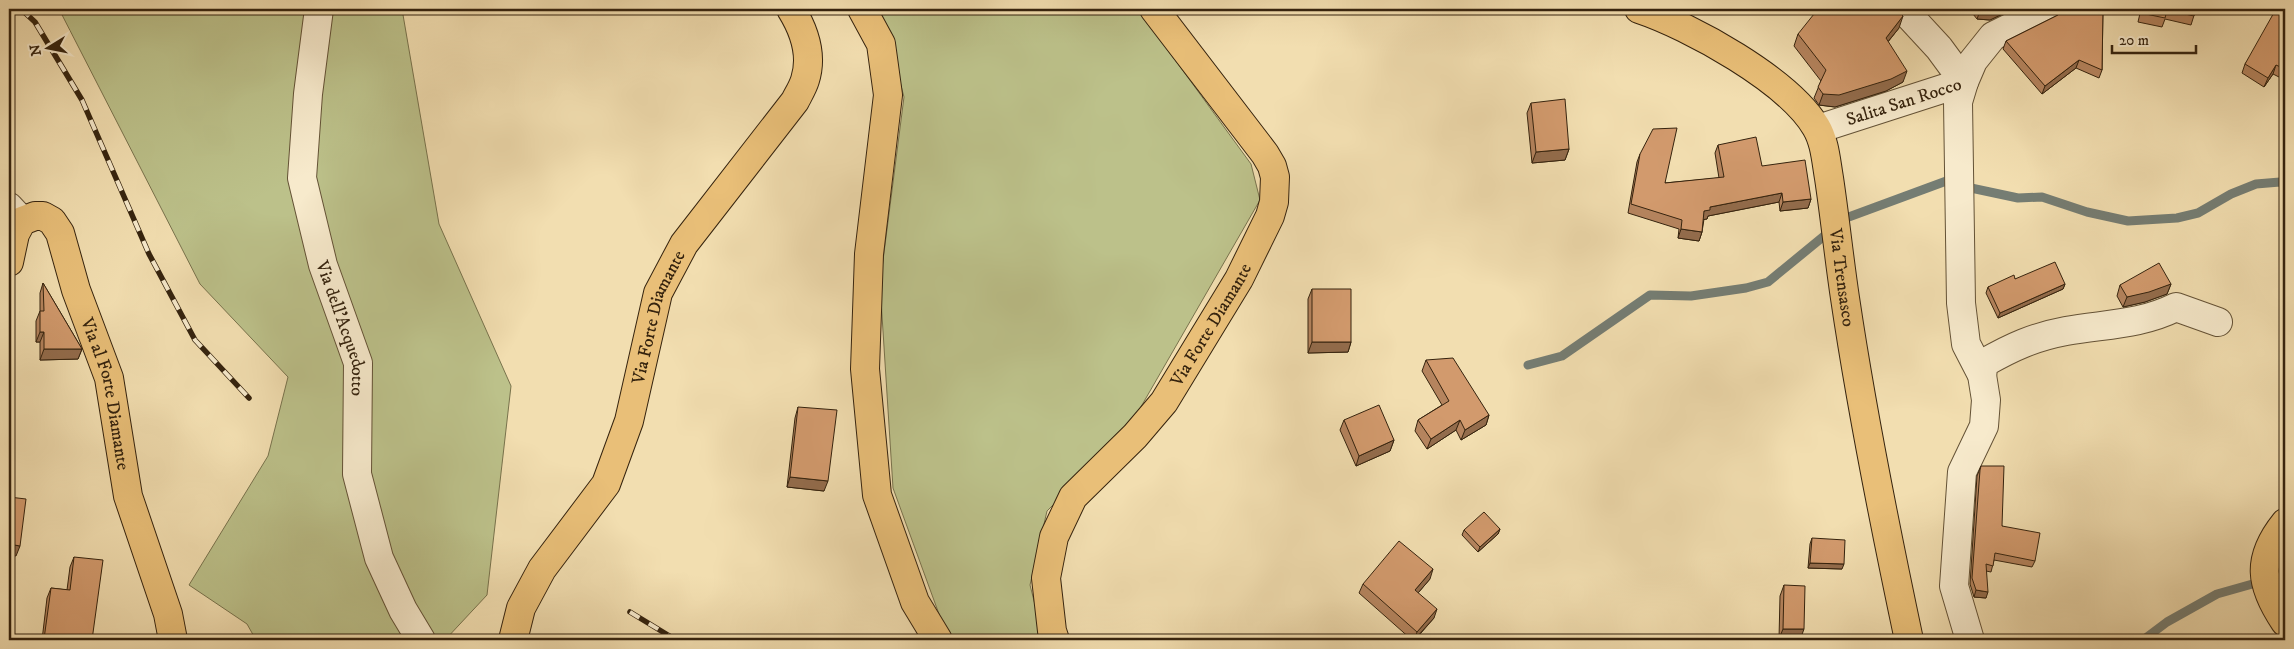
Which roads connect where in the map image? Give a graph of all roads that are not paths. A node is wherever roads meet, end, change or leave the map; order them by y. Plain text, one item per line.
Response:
1 (319, 9) edge
2 (791, 9) edge
3 (862, 9) edge
4 (1154, 9) edge
5 (1639, 9) edge
6 (1903, 9) edge
7 (2048, 9) edge
8 (1964, 82) junction
9 (1818, 129) junction
10 (15, 214) edge
11 (9, 262) edge
12 (2218, 322) dead end
13 (1982, 375) junction
14 (2285, 523) edge
15 (2285, 622) edge
16 (172, 640) edge
17 (421, 640) edge
18 (513, 640) edge
19 (938, 640) edge
20 (1055, 640) edge
21 (1909, 640) edge
22 (1970, 640) edge

1 - 17 street, Via dell'Acquedotto
2 - 18 main road, Via Forte Diamante
3 - 19 main road
4 - 20 main road, Via Forte Diamante
5 - 9 main road, Via Trensasco
6 - 8 street
7 - 8 street, Salita San Rocco
8 - 9 street, Salita San Rocco
8 - 13 street
9 - 21 main road, Via Trensasco
10 - 11 main road, Via al Forte Diamante
10 - 16 main road, Via al Forte Diamante
12 - 13 street
13 - 22 street
14 - 15 main road

